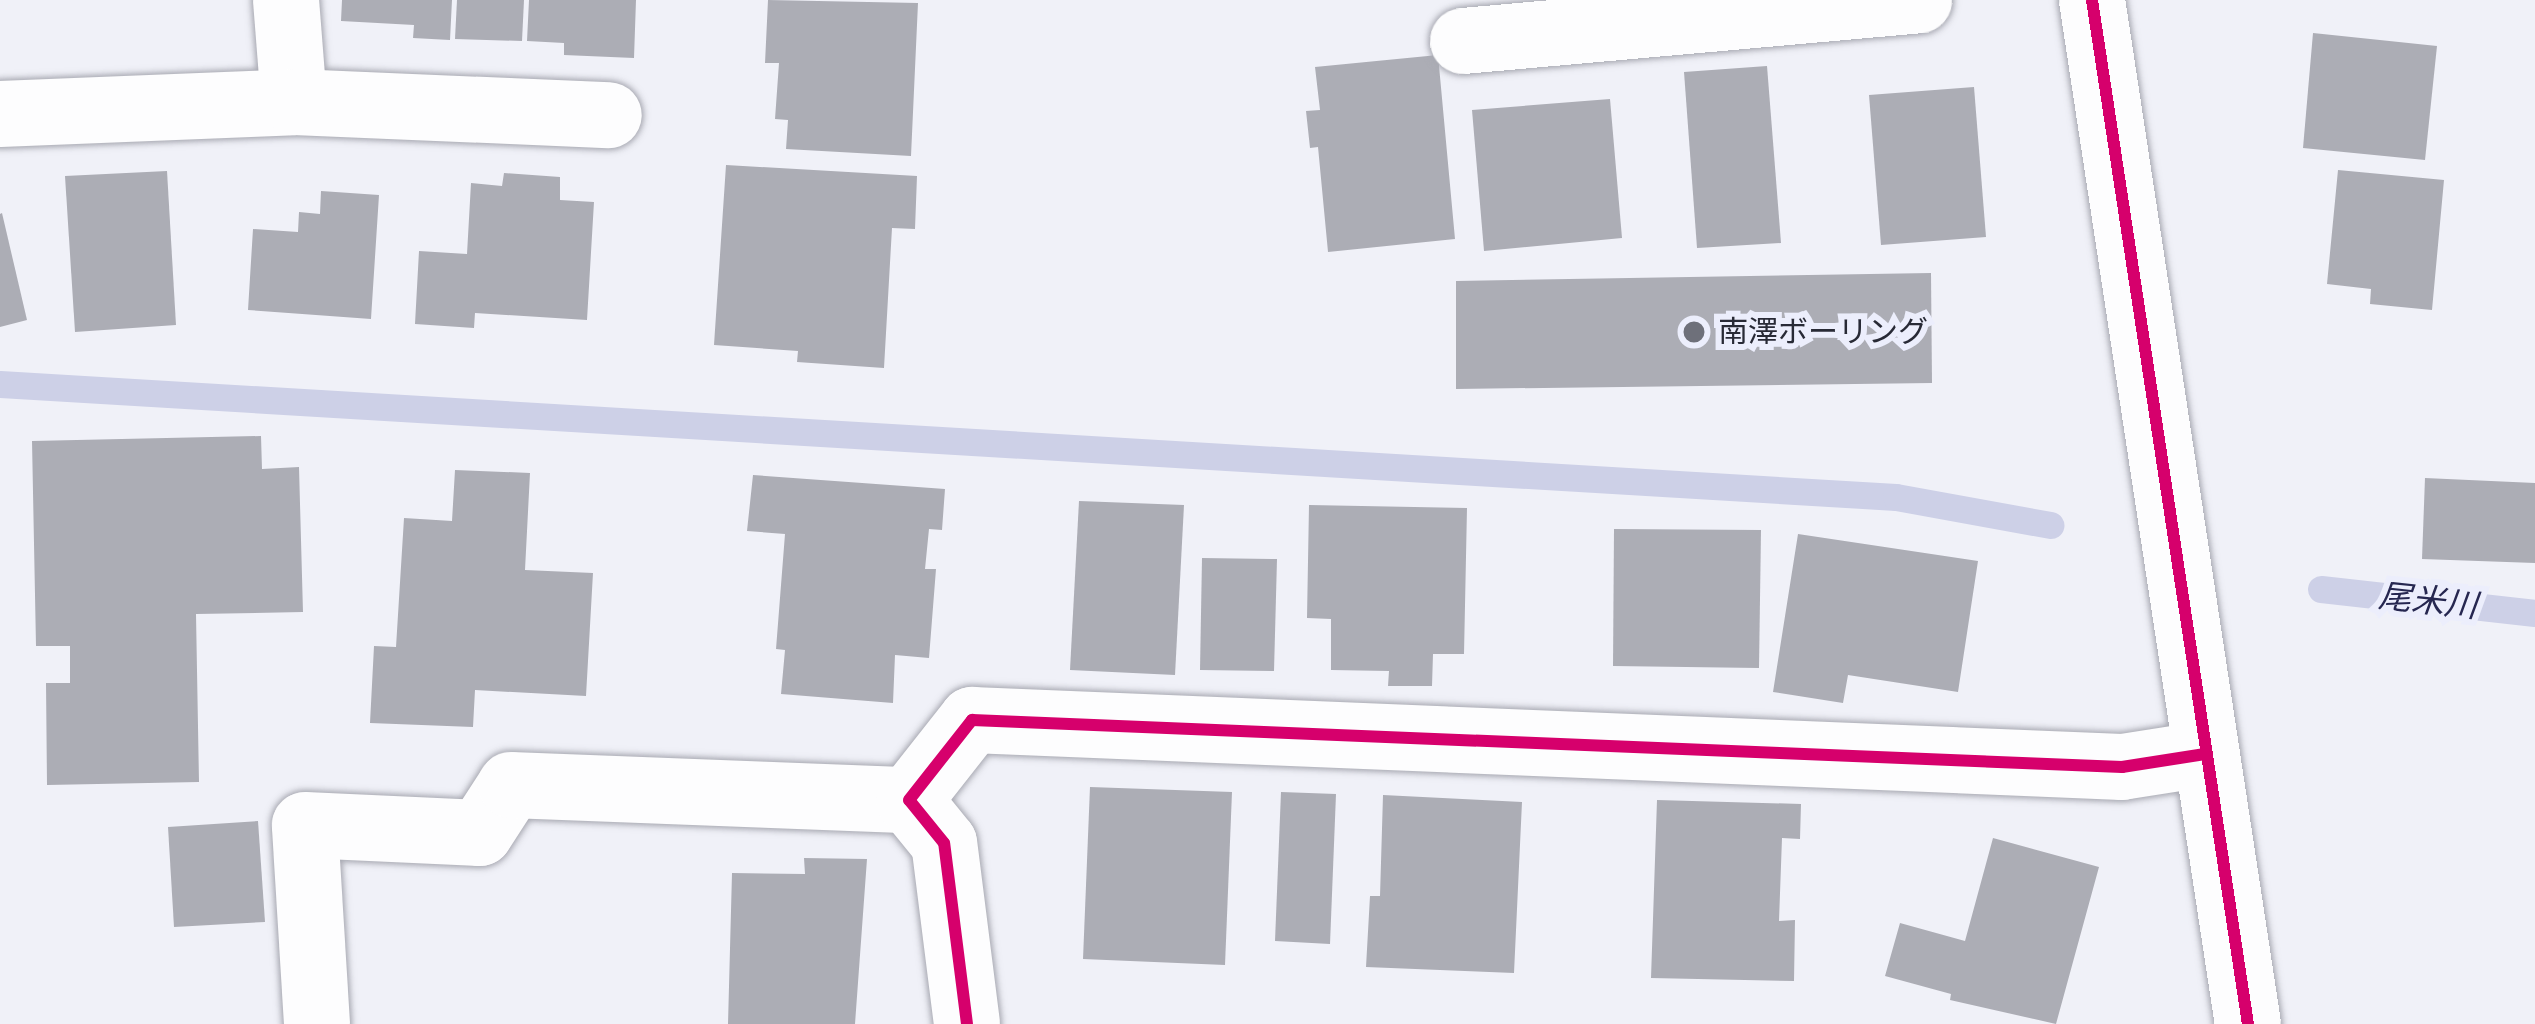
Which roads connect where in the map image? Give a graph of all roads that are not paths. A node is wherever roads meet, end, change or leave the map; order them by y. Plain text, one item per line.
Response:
1 (286, 0) edge
2 (1919, 0) edge
3 (2092, 0) edge
4 (1559, 17) edge
5 (1463, 40) dead end
6 (295, 102) junction
7 (0, 114) edge
8 (609, 115) dead end
9 (2205, 754) junction
10 (909, 800) junction
11 (317, 1024) edge
12 (967, 1024) edge
13 (2248, 1024) edge

1 - 6 street
2 - 4 street
3 - 9 street
4 - 5 street
6 - 7 street
6 - 8 street
9 - 10 street
9 - 13 street
10 - 11 street
10 - 12 street

